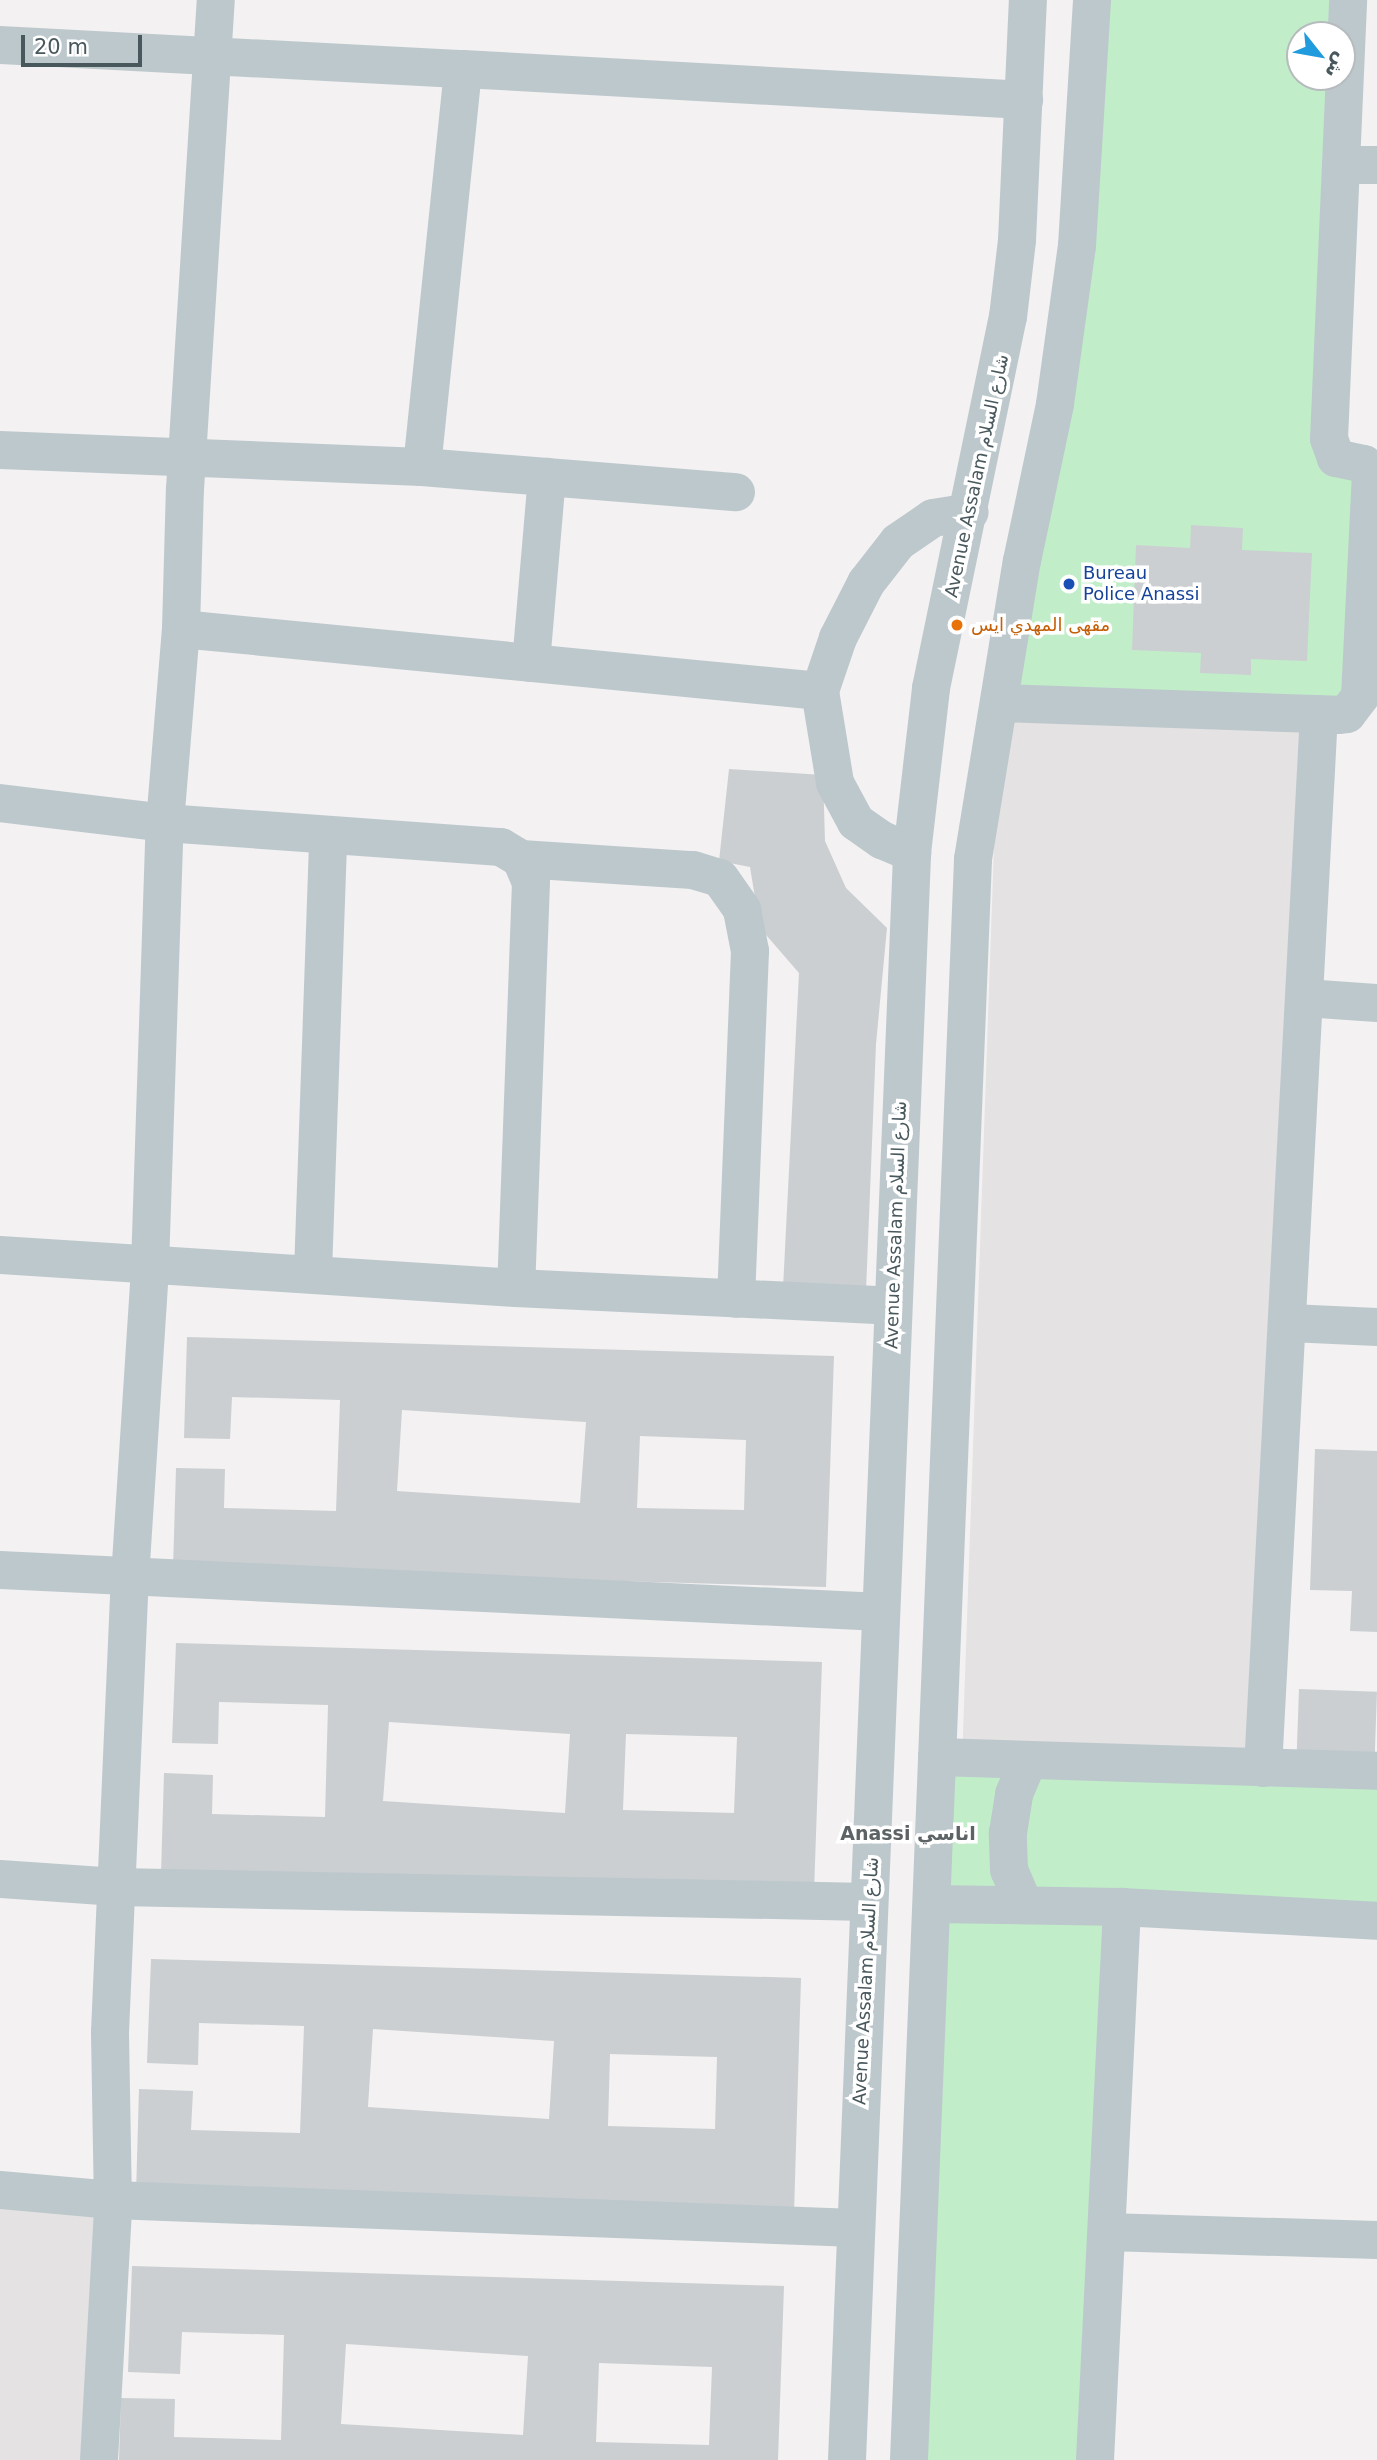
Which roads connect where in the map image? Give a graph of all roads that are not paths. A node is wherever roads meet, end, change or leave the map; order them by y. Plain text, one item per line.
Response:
1 (216, 0) edge
2 (1028, 0) edge
3 (1092, 0) edge
4 (1348, 0) edge
5 (0, 45) edge
6 (212, 56) junction
7 (463, 69) junction
8 (1024, 100) junction
9 (1359, 165) edge
10 (995, 393) junction
11 (1055, 404) junction
12 (0, 450) edge
13 (187, 457) junction
14 (422, 467) junction
15 (547, 477) junction
16 (736, 492) dead end
17 (971, 512) junction
18 (181, 629) junction
19 (531, 663) junction
20 (820, 691) junction
21 (999, 703) junction
22 (1319, 714) junction
23 (0, 803) edge
24 (165, 823) junction
25 (328, 837) junction
26 (912, 853) junction
27 (521, 859) junction
28 (1305, 998) junction
29 (1377, 1003) edge
30 (0, 1255) edge
31 (150, 1266) junction
32 (313, 1273) junction
33 (516, 1288) junction
34 (736, 1299) junction
35 (892, 1306) junction
36 (1290, 1323) junction
37 (1377, 1327) edge
38 (0, 1570) edge
39 (130, 1578) junction
40 (881, 1612) junction
41 (937, 1757) junction
42 (1028, 1761) junction
43 (1263, 1768) junction
44 (1377, 1771) edge
45 (0, 1879) edge
46 (117, 1887) junction
47 (868, 1902) junction
48 (932, 1904) junction
49 (1024, 1905) junction
50 (1122, 1907) junction
51 (1377, 1921) edge
52 (0, 2190) edge
53 (113, 2200) junction
54 (855, 2228) junction
55 (1107, 2232) junction
56 (1377, 2240) edge
57 (99, 2460) edge
58 (847, 2460) edge
59 (909, 2460) edge
60 (1095, 2460) edge

1 - 6 street
2 - 8 street, Avenue Assalam شارع السلام
3 - 11 street
4 - 9 street
5 - 6 street
6 - 7 street
6 - 13 street
7 - 8 street
7 - 14 street
8 - 10 street, Avenue Assalam شارع السلام
9 - 22 street
10 - 11 street
10 - 17 street, Avenue Assalam شارع السلام
11 - 21 street
12 - 13 street
13 - 14 street
13 - 18 street
14 - 15 street
15 - 16 street
15 - 19 street
17 - 20 street
17 - 26 street, Avenue Assalam شارع السلام
18 - 19 street
18 - 24 street
19 - 20 street
20 - 26 street
21 - 22 street
21 - 41 street
22 - 28 street
23 - 24 street
24 - 25 street
24 - 31 street
25 - 27 street
25 - 32 street
26 - 35 street, Avenue Assalam شارع السلام
27 - 33 street
27 - 34 street
28 - 29 street
28 - 36 street
30 - 31 street
31 - 32 street
31 - 39 street
32 - 33 street
33 - 34 street
34 - 35 street
35 - 40 street, Avenue Assalam شارع السلام
36 - 37 street
36 - 43 street
38 - 39 street
39 - 40 street
39 - 46 street
40 - 47 street, Avenue Assalam شارع السلام
41 - 42 street
41 - 48 street
42 - 43 street
42 - 49 street
43 - 44 street
45 - 46 street
46 - 47 street
46 - 53 street
47 - 54 street, Avenue Assalam شارع السلام
48 - 49 street
48 - 59 street
49 - 50 street
50 - 51 street
50 - 55 street
52 - 53 street
53 - 54 street
53 - 57 street
54 - 58 street, Avenue Assalam شارع السلام
55 - 56 street
55 - 60 street

